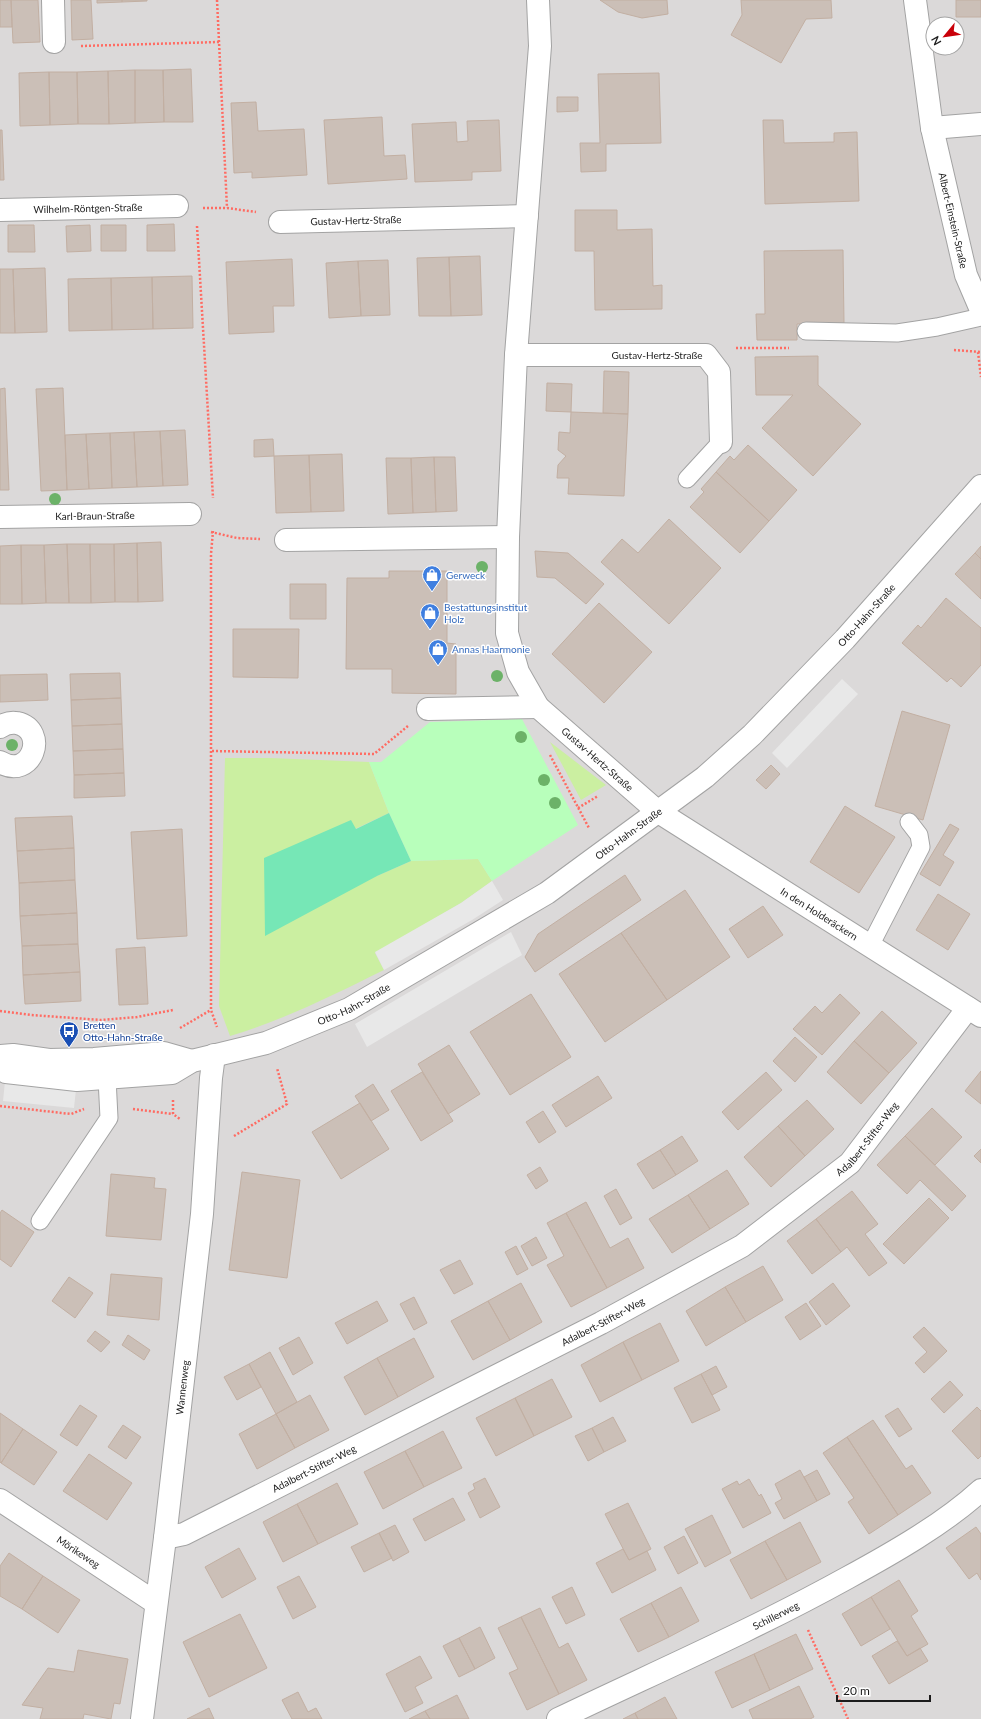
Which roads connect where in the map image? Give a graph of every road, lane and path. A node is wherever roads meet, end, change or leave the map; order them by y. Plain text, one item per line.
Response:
1 (53, 0) edge
2 (217, 0) edge
3 (538, 0) edge
4 (915, 0) edge
5 (54, 42) joint
6 (219, 42) junction
7 (981, 124) edge
8 (932, 128) junction
9 (186, 207) junction
10 (227, 208) junction
11 (0, 210) edge
12 (527, 216) junction
13 (280, 222) joint
14 (981, 310) edge
15 (981, 317) edge
16 (806, 331) dead end
17 (978, 352) dead end
18 (516, 355) junction
19 (981, 377) edge
20 (721, 442) joint
21 (687, 479) dead end
22 (981, 486) edge
23 (213, 503) dead end
24 (190, 514) dead end
25 (0, 517) edge
26 (213, 526) dead end
27 (212, 533) junction
28 (508, 537) junction
29 (237, 538) dead end
30 (286, 540) dead end
31 (538, 707) junction
32 (428, 709) joint
33 (0, 727) edge
34 (212, 751) junction
35 (549, 754) dead end
36 (0, 763) edge
37 (657, 811) junction
38 (909, 822) dead end
39 (602, 852) junction
40 (870, 946) junction
41 (173, 1010) dead end
42 (0, 1011) edge
43 (974, 1012) edge
44 (174, 1032) dead end
45 (214, 1055) junction
46 (0, 1056) edge
47 (192, 1061) junction
48 (0, 1067) edge
49 (107, 1078) junction
50 (40, 1221) dead end
51 (981, 1490) edge
52 (0, 1500) edge
53 (165, 1538) junction
54 (156, 1603) junction
55 (797, 1605) junction
56 (142, 1719) edge
57 (558, 1719) edge
58 (848, 1719) edge

1 - 5 street
2 - 6 path
3 - 12 street, Gustav-Hertz-Straße
4 - 8 street, Albert-Einstein-Straße
5 - 6 path
6 - 10 path
7 - 8 street
8 - 14 street, Albert-Einstein-Straße
9 - 10 path
9 - 11 street, Wilhelm-Röntgen-Straße
9 - 23 path
10 - 13 path
12 - 13 street, Gustav-Hertz-Straße
12 - 18 street, Gustav-Hertz-Straße
15 - 16 lane
17 - 19 path
18 - 20 street, Gustav-Hertz-Straße
18 - 28 street, Gustav-Hertz-Straße
20 - 21 lane
22 - 37 street, Otto-Hahn-Straße
24 - 25 street, Karl-Braun-Straße
26 - 27 path
27 - 29 path
27 - 34 path
28 - 30 street
28 - 31 street, Gustav-Hertz-Straße
31 - 32 street
31 - 37 street, Gustav-Hertz-Straße
32 - 34 path
33 - 36 street
34 - 44 path
35 - 39 path
37 - 39 street, Otto-Hahn-Straße
37 - 40 street, In den Holderäckern
38 - 40 lane
39 - 45 street, Otto-Hahn-Straße
40 - 43 street, In den Holderäckern
41 - 42 path
43 - 53 street, Adalbert-Stifter-Weg
45 - 47 street, Otto-Hahn-Straße
45 - 53 street, Wannenweg
46 - 47 street
47 - 49 street, Otto-Hahn-Straße
48 - 49 street, Otto-Hahn-Straße
49 - 50 lane
51 - 55 street, Schillerweg
52 - 54 street, Mörikeweg
53 - 54 street, Wannenweg
54 - 56 street, Wannenweg
55 - 57 street, Schillerweg
55 - 58 path

